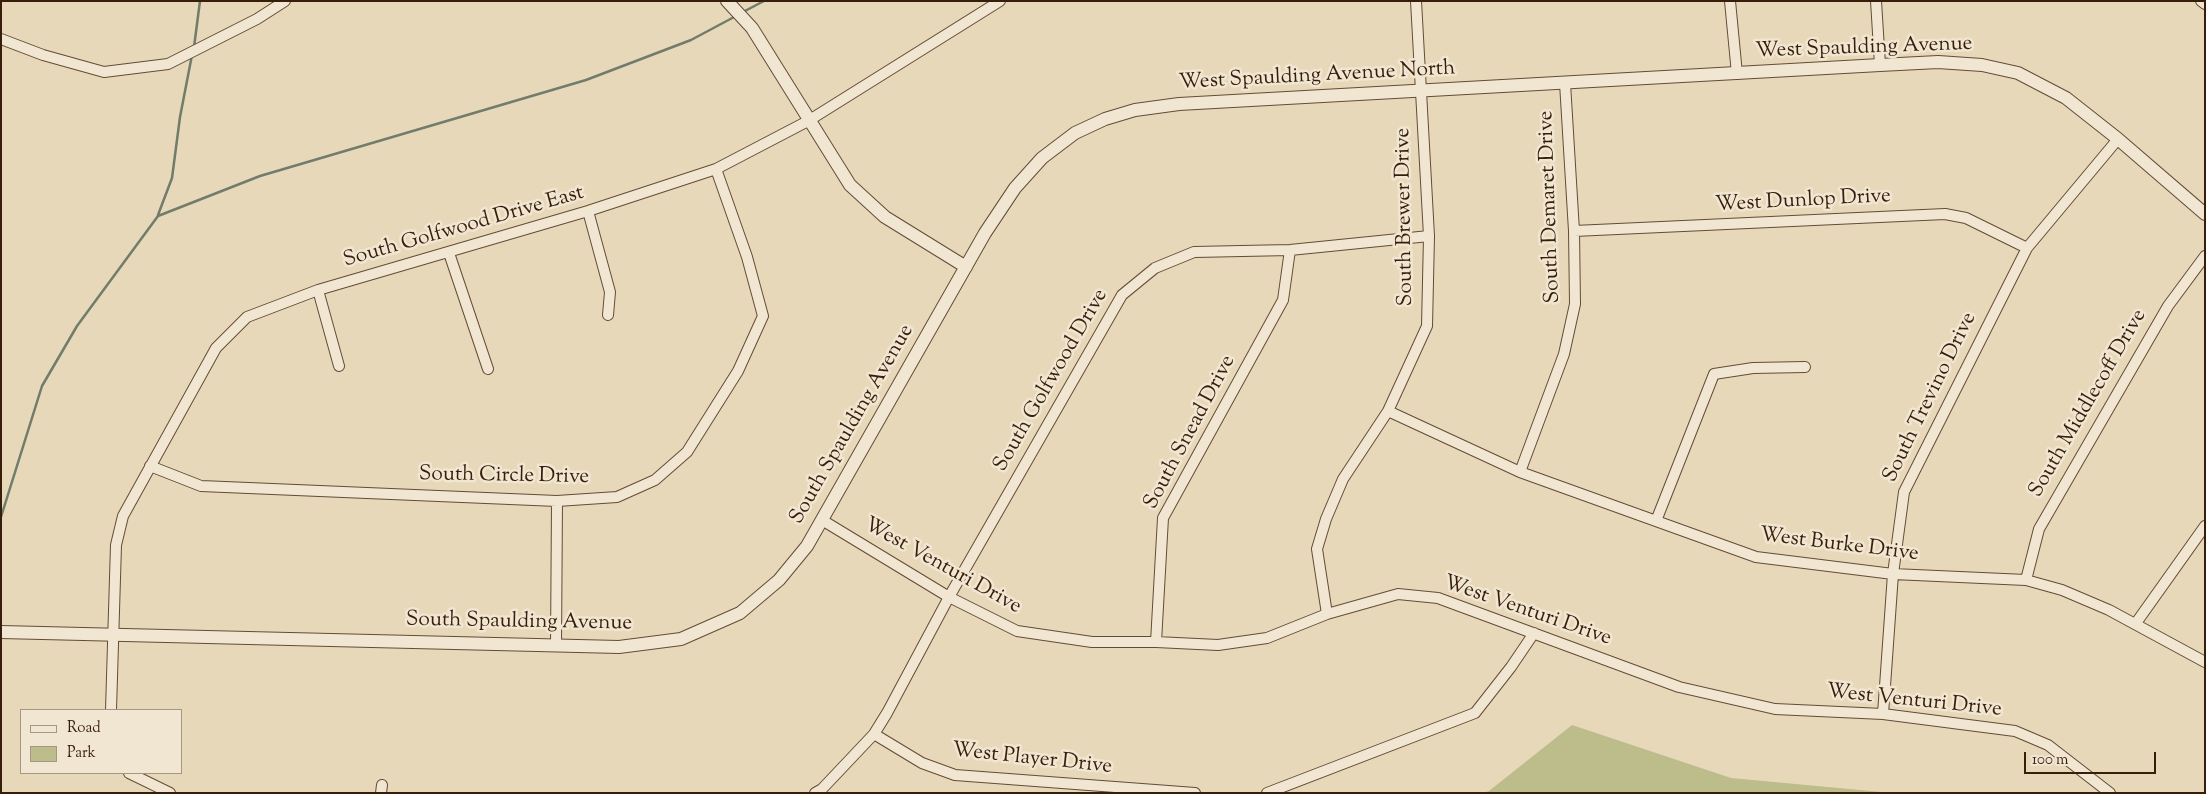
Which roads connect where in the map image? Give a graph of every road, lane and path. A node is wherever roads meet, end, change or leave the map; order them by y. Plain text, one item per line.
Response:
1 (284, 1) edge
2 (727, 1) edge
3 (1000, 1) edge
4 (1416, 1) edge
5 (1730, 1) edge
6 (1876, 1) edge
7 (2201, 1) edge
8 (2205, 4) edge
9 (1, 39) edge
10 (1880, 65) junction
11 (1736, 74) junction
12 (1565, 83) junction
13 (1421, 91) junction
14 (808, 121) junction
15 (1075, 133) joint
16 (2118, 139) junction
17 (716, 169) junction
18 (588, 211) junction
19 (2205, 214) edge
20 (1574, 231) junction
21 (1429, 236) junction
22 (2027, 248) junction
23 (1290, 250) junction
24 (449, 253) junction
25 (2205, 256) edge
26 (966, 267) junction
27 (318, 290) junction
28 (608, 314) dead end
29 (339, 366) dead end
30 (1805, 367) dead end
31 (488, 370) dead end
32 (1388, 411) junction
33 (150, 466) junction
34 (1520, 472) junction
35 (556, 501) junction
36 (822, 520) junction
37 (1656, 521) junction
38 (2205, 526) edge
39 (1894, 574) junction
40 (2026, 580) junction
41 (949, 597) junction
42 (1327, 614) junction
43 (2136, 623) junction
44 (1, 632) edge
45 (1534, 633) junction
46 (114, 634) junction
47 (1156, 642) junction
48 (556, 646) junction
49 (2205, 662) edge
50 (111, 709) edge
51 (1883, 714) junction
52 (874, 734) junction
53 (132, 774) edge
54 (170, 793) edge
55 (815, 793) edge
56 (1195, 793) edge
57 (1267, 793) edge
58 (2110, 793) edge

1 - 9 street
2 - 14 street
3 - 14 street, South Golfwood Drive East
4 - 13 street, South Brewer Drive
5 - 11 street
6 - 10 street
7 - 8 street
10 - 11 street, West Spaulding Avenue
10 - 16 street, West Spaulding Avenue
11 - 12 street, West Spaulding Avenue
12 - 13 street, West Spaulding Avenue North
12 - 20 street, South Demaret Drive
13 - 15 street, West Spaulding Avenue North
13 - 21 street, South Brewer Drive
14 - 17 street, South Golfwood Drive East
14 - 26 street
15 - 26 street, South Spaulding Avenue
16 - 19 street, West Spaulding Avenue
16 - 22 street, South Trevino Drive
17 - 18 street, South Golfwood Drive East
17 - 35 street, South Circle Drive
18 - 24 street, South Golfwood Drive East
18 - 28 street
20 - 22 street, West Dunlop Drive
20 - 34 street, South Demaret Drive
21 - 23 street, South Golfwood Drive
21 - 32 street, South Brewer Drive
22 - 39 street, South Trevino Drive
23 - 41 street, South Golfwood Drive
23 - 47 street, South Snead Drive
24 - 27 street, South Golfwood Drive East
24 - 31 street
25 - 40 street, South Middlecoff Drive
26 - 36 street, South Spaulding Avenue
27 - 29 street
27 - 33 street, South Golfwood Drive East
30 - 37 street
32 - 34 street, West Burke Drive
32 - 42 street, South Brewer Drive
33 - 35 street, South Circle Drive
33 - 46 street, South Golfwood Drive East
34 - 37 street, West Burke Drive
35 - 48 street
36 - 41 street, West Venturi Drive
36 - 48 street, South Spaulding Avenue
37 - 39 street, West Burke Drive
38 - 43 street
39 - 40 street, West Burke Drive
39 - 51 street, South Trevino Drive
40 - 43 street, West Burke Drive
41 - 47 street, West Venturi Drive
41 - 52 street, South Golfwood Drive
42 - 45 street, West Venturi Drive
42 - 47 street, West Venturi Drive
43 - 49 street, West Burke Drive
44 - 46 street, South Spaulding Avenue
45 - 51 street, West Venturi Drive
45 - 57 street
46 - 48 street, South Spaulding Avenue
46 - 50 street, South Golfwood Drive East
51 - 58 street, West Venturi Drive
52 - 55 street, South Golfwood Drive
52 - 56 street, West Player Drive
53 - 54 street

